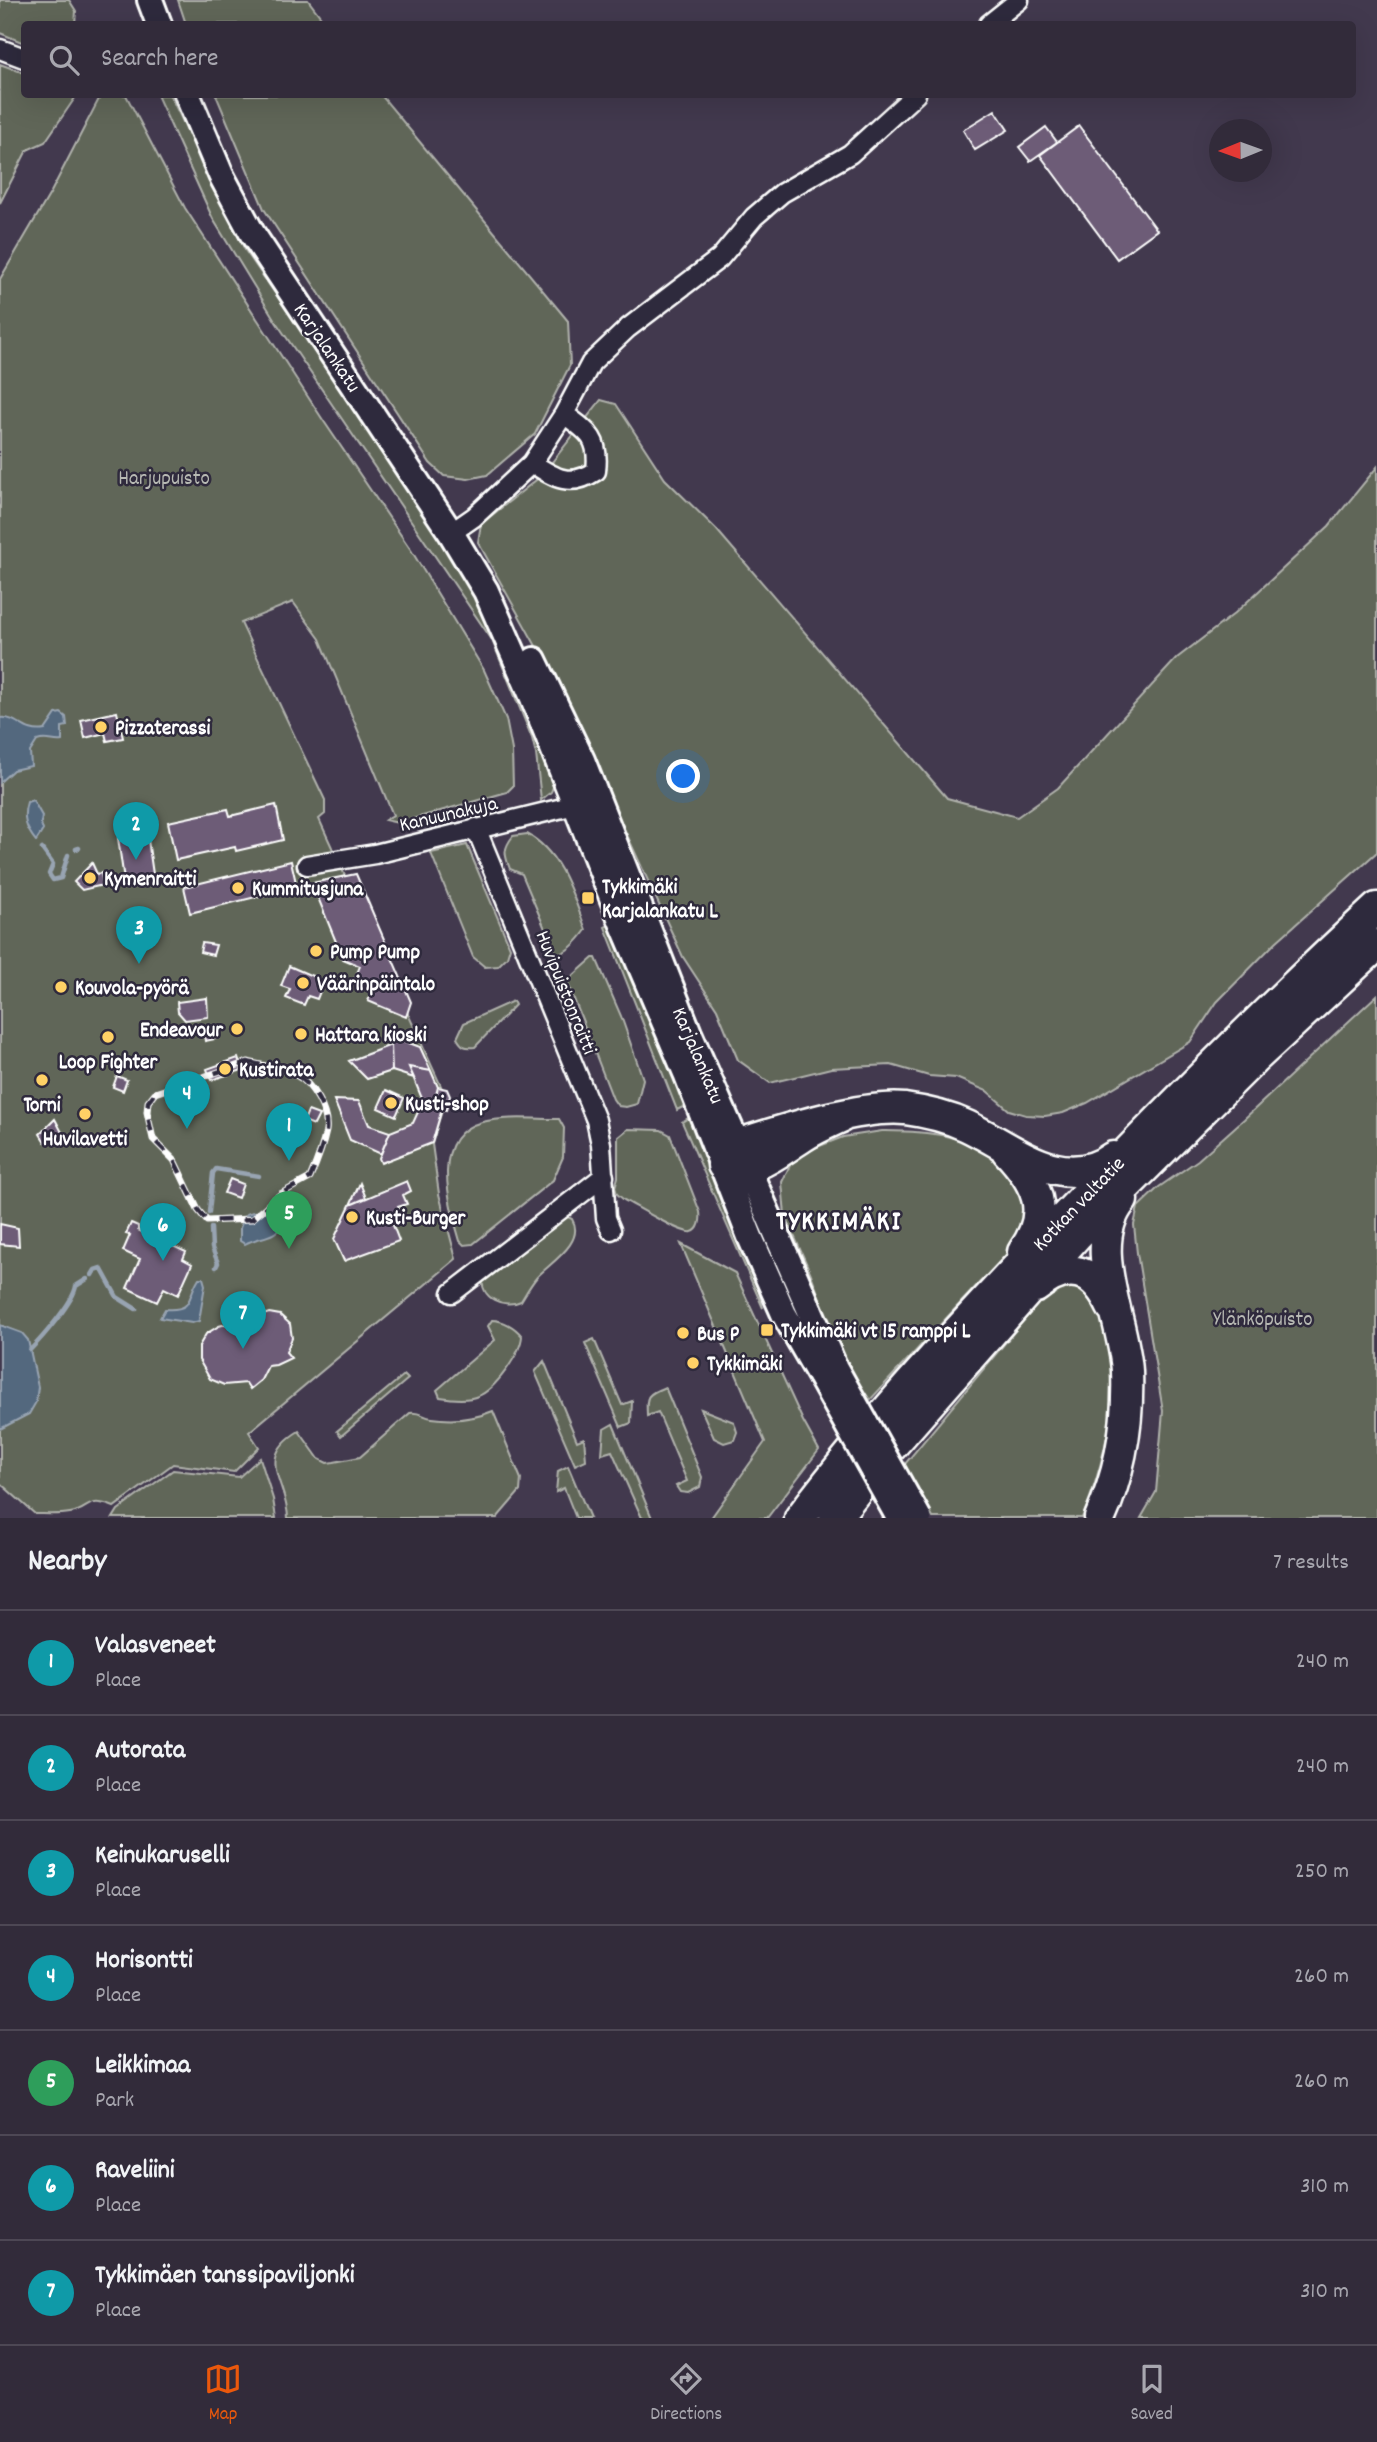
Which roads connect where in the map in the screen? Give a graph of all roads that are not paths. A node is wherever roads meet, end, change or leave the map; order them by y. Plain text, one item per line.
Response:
1 (150, 0) edge
2 (1019, 0) edge
3 (158, 21) edge
4 (993, 21) edge
5 (0, 49) edge
6 (21, 57) edge
7 (189, 98) edge
8 (912, 98) edge
9 (564, 414) junction
10 (532, 463) junction
11 (451, 533) junction
12 (587, 802) junction
13 (476, 828) junction
14 (307, 865) dead end
15 (1377, 908) edge
16 (1377, 945) edge
17 (1142, 1136) junction
18 (1174, 1138) junction
19 (1004, 1148) junction
20 (736, 1159) junction
21 (604, 1175) junction
22 (611, 1230) dead end
23 (452, 1293) dead end
24 (1004, 1298) junction
25 (1119, 1323) junction
26 (827, 1372) junction
27 (800, 1518) edge
28 (835, 1518) edge
29 (899, 1518) edge
30 (919, 1518) edge
31 (1100, 1518) edge

1 - 3 main road
2 - 4 street
5 - 6 street
7 - 11 main road, Karjalankatu
8 - 9 street
9 - 10 street
9 - 10 street
10 - 11 street
11 - 12 main road, Karjalankatu
12 - 13 street, Kanuunakuja
12 - 20 main road, Karjalankatu
13 - 14 street, Kanuunakuja
13 - 21 street, Huvipuistonraitti
15 - 17 highway, Kotkan valtatie
16 - 18 highway, Kotkan valtatie
17 - 19 highway
17 - 24 highway, Kotkan valtatie
18 - 24 highway, Kotkan valtatie
18 - 25 highway
19 - 20 highway
19 - 24 highway
20 - 26 main road, Karjalankatu
21 - 22 street, Huvipuistonraitti
21 - 23 street
24 - 25 highway
24 - 27 highway, Kotkan valtatie
24 - 28 highway, Kotkan valtatie
25 - 31 highway
26 - 29 main road, Karjalankatu, bridge
26 - 30 main road, Karjalankatu, bridge

